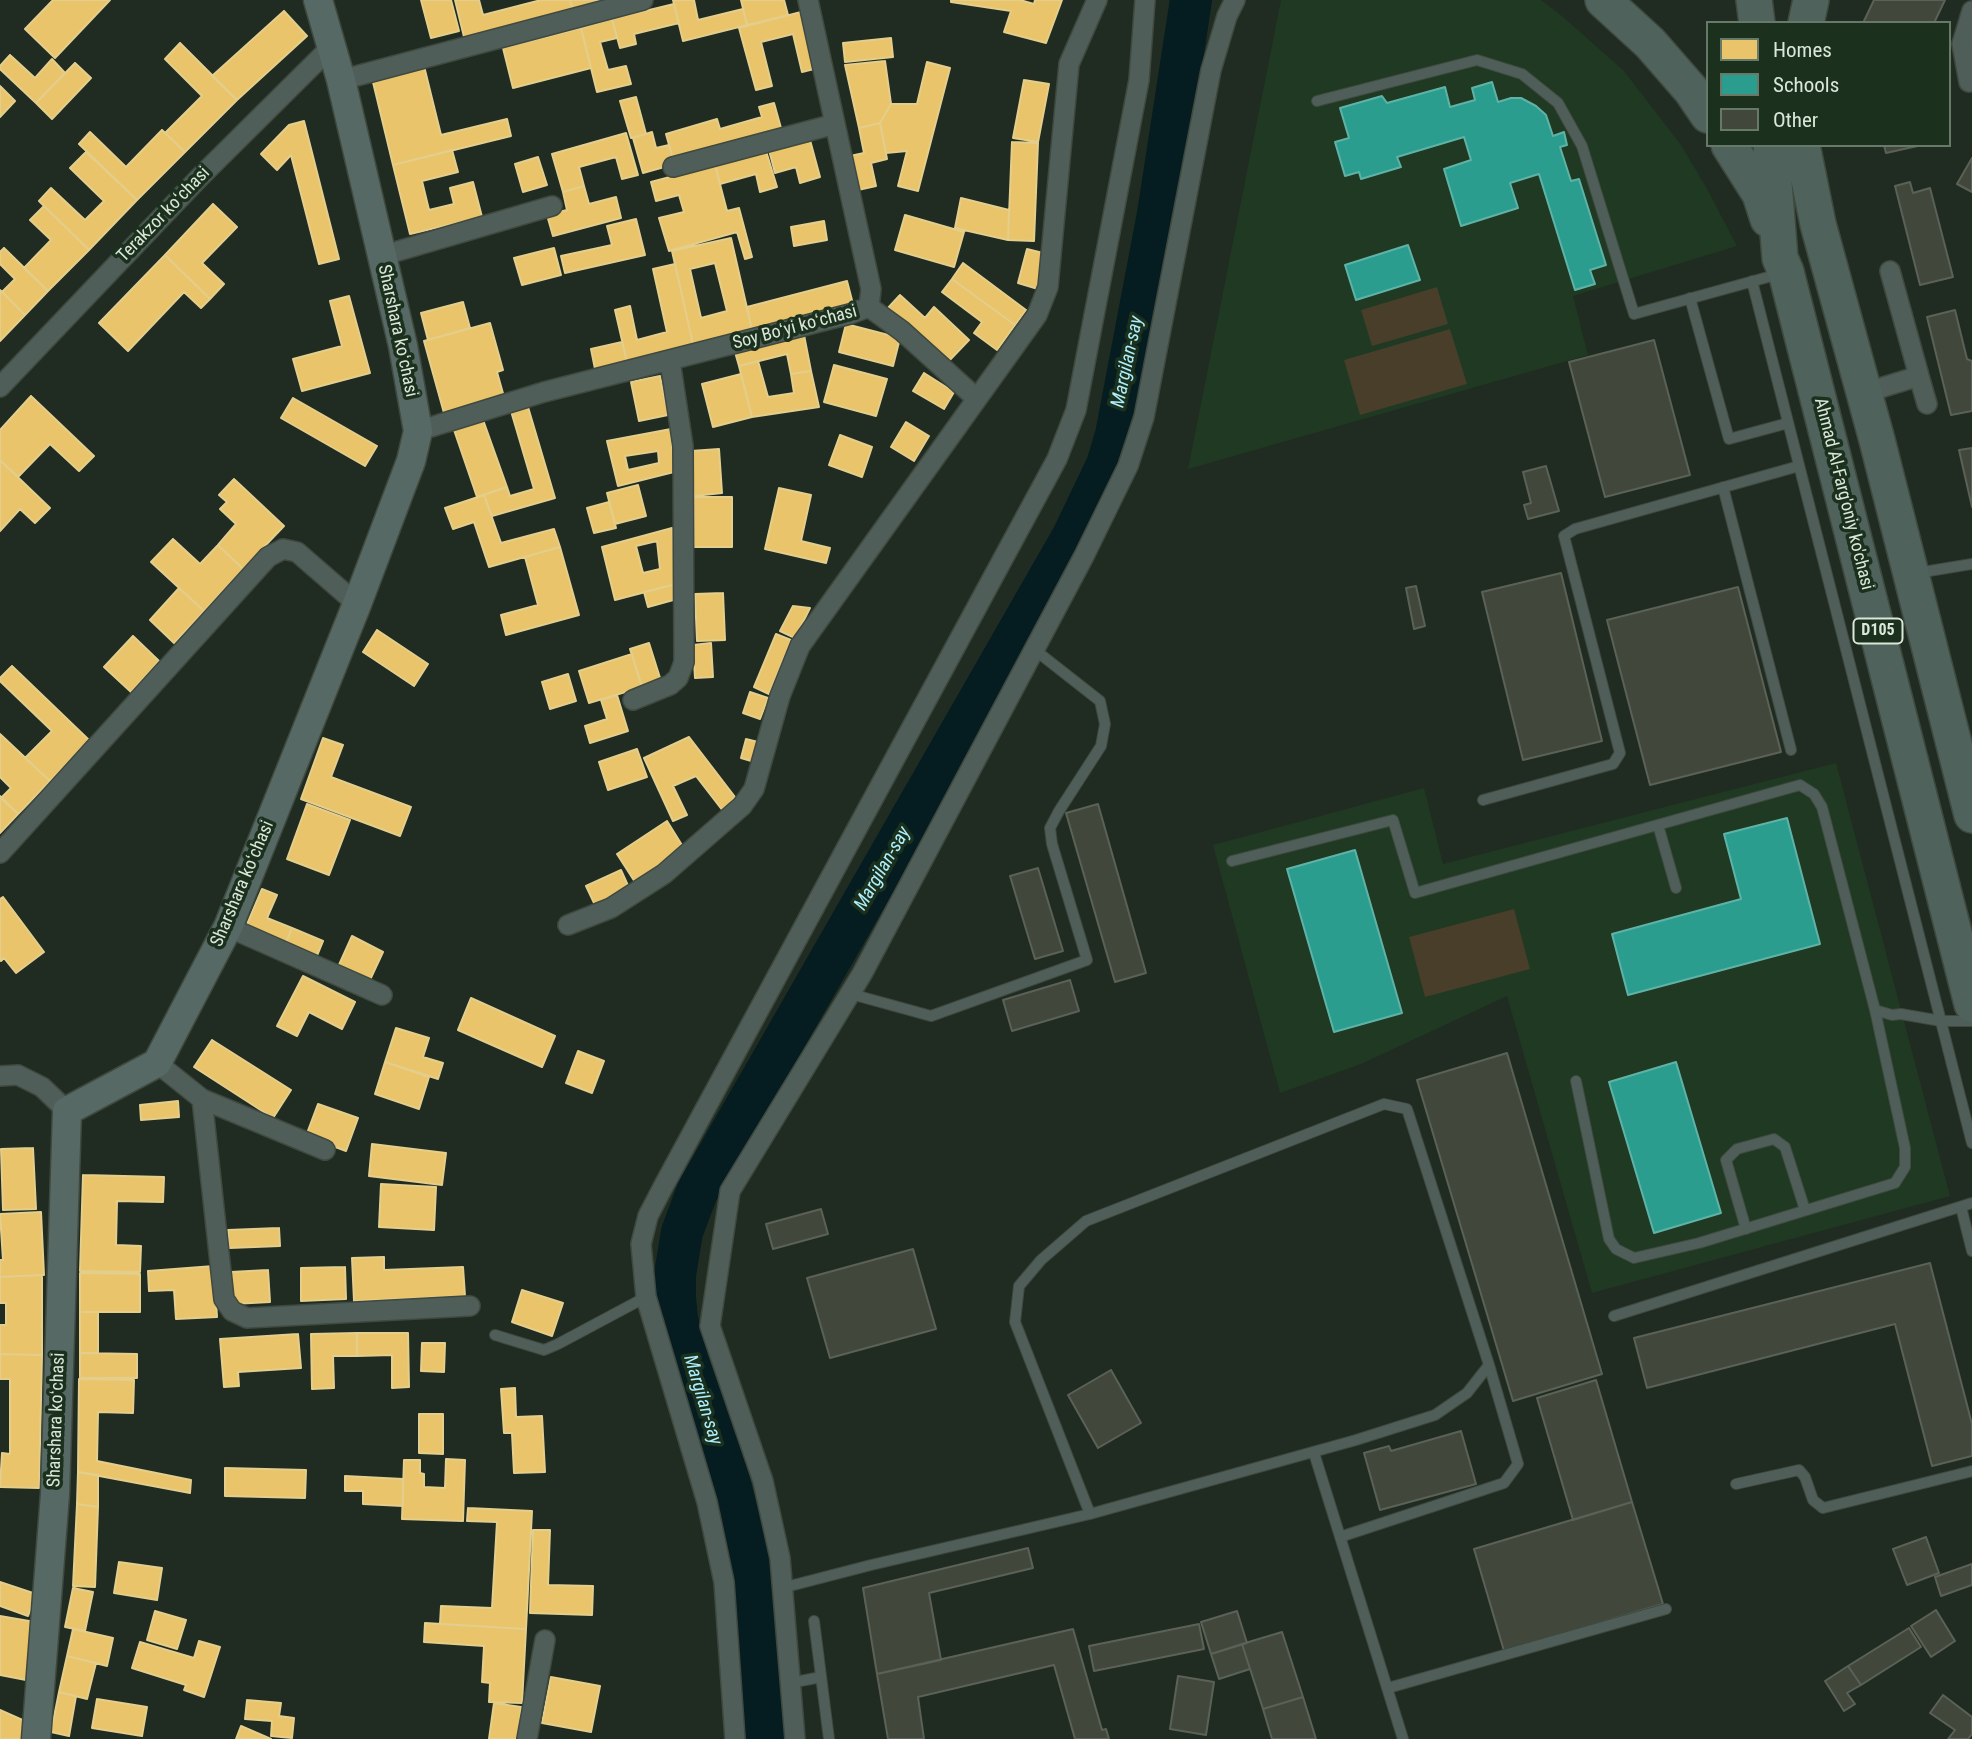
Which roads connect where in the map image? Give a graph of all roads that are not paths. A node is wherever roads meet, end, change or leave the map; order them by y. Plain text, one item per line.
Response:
1 (318, 0) edge
2 (643, 0) edge
3 (808, 0) edge
4 (1097, 0) edge
5 (1145, 0) edge
6 (1235, 0) edge
7 (1603, 0) edge
8 (1754, 0) edge
9 (1790, 0) edge
10 (1811, 0) edge
11 (1972, 11) edge
12 (1757, 21) edge
13 (1791, 21) edge
14 (1806, 21) edge
15 (331, 47) junction
16 (341, 80) junction
17 (1969, 82) dead end
18 (1317, 101) dead end
19 (1706, 111) edge
20 (835, 124) junction
21 (1730, 147) edge
22 (1771, 147) edge
23 (1802, 147) edge
24 (673, 167) dead end
25 (552, 206) dead end
26 (381, 256) junction
27 (1783, 265) junction
28 (1890, 271) dead end
29 (1752, 281) junction
30 (1690, 298) junction
31 (869, 307) junction
32 (670, 360) junction
33 (1919, 376) junction
34 (0, 387) edge
35 (1864, 393) junction
36 (976, 398) junction
37 (1927, 404) dead end
38 (1788, 423) junction
39 (418, 431) junction
40 (1799, 466) junction
41 (1723, 487) junction
42 (1972, 564) edge
43 (1911, 574) junction
44 (357, 604) junction
45 (1035, 650) junction
46 (633, 700) dead end
47 (1791, 750) dead end
48 (1483, 800) dead end
49 (1972, 814) edge
50 (1658, 825) junction
51 (0, 853) edge
52 (1232, 861) dead end
53 (1676, 888) dead end
54 (568, 925) dead end
55 (228, 927) junction
56 (851, 994) junction
57 (382, 995) dead end
58 (1972, 1004) edge
59 (1875, 1010) junction
60 (1941, 1021) junction
61 (1972, 1021) edge
62 (157, 1063) junction
63 (0, 1076) edge
64 (1576, 1081) dead end
65 (202, 1099) junction
66 (68, 1111) junction
67 (1972, 1143) edge
68 (325, 1150) dead end
69 (1972, 1203) edge
70 (1961, 1207) junction
71 (1805, 1210) junction
72 (1746, 1229) junction
73 (1972, 1251) edge
74 (646, 1297) junction
75 (470, 1306) dead end
76 (1614, 1316) dead end
77 (495, 1335) dead end
78 (1489, 1365) junction
79 (1314, 1453) junction
80 (1972, 1471) edge
81 (1737, 1484) dead end
82 (1090, 1514) junction
83 (1340, 1537) junction
84 (782, 1588) junction
85 (1666, 1609) dead end
86 (814, 1621) dead end
87 (545, 1640) dead end
88 (821, 1677) junction
89 (790, 1683) junction
90 (1388, 1688) junction
91 (36, 1739) edge
92 (527, 1739) edge
93 (734, 1739) edge
94 (795, 1739) edge
95 (829, 1739) edge
96 (1403, 1739) edge

1 - 15 street, Sharshara koʻchasi
2 - 16 street
3 - 20 street, Soy Boʻyi koʻchasi
4 - 36 street
5 - 74 street
6 - 45 street
7 - 19 highway
8 - 12 highway
9 - 13 highway
10 - 14 highway
11 - 17 street
15 - 16 street, Sharshara koʻchasi
15 - 34 street, Terakzor koʻchasi
16 - 26 street, Sharshara koʻchasi
18 - 30 lane
20 - 24 street
20 - 31 street, Soy Boʻyi koʻchasi
21 - 27 highway
22 - 27 highway, Ahmad Al-Farg'oniy ko'chasi / D105
23 - 35 highway, D105
25 - 26 street
26 - 39 street, Sharshara koʻchasi
27 - 29 lane
27 - 58 highway, Ahmad Al-Farg'oniy ko'chasi / D105
28 - 33 street
29 - 30 lane
29 - 38 lane
30 - 38 lane
31 - 32 street, Soy Boʻyi koʻchasi
31 - 36 street
32 - 39 street, Soy Boʻyi koʻchasi
32 - 46 street
33 - 35 street
33 - 37 street
35 - 43 highway, D105
36 - 54 street
38 - 40 lane
39 - 44 street, Sharshara koʻchasi
40 - 41 lane
40 - 60 lane
41 - 47 lane
41 - 48 lane
42 - 43 lane
43 - 49 highway, D105
44 - 51 street
44 - 55 street, Sharshara koʻchasi
45 - 56 street
45 - 56 lane
50 - 52 lane
50 - 53 lane
50 - 59 lane
55 - 57 street
55 - 62 street, Sharshara koʻchasi
56 - 84 street
59 - 60 lane
59 - 71 lane
60 - 61 lane
60 - 67 lane
62 - 65 street
62 - 66 street
63 - 66 street
64 - 72 lane
65 - 68 street
65 - 75 street
66 - 91 street, Sharshara koʻchasi
69 - 70 lane
70 - 73 lane
70 - 76 lane
71 - 72 lane
71 - 72 lane
74 - 77 lane
74 - 93 street
78 - 79 lane
78 - 82 lane
78 - 83 lane
79 - 82 lane
79 - 83 lane
80 - 81 lane
82 - 84 lane
83 - 90 lane
84 - 89 street
85 - 90 lane
86 - 88 lane
87 - 92 street
88 - 89 lane
88 - 95 lane
89 - 94 street
90 - 96 lane

